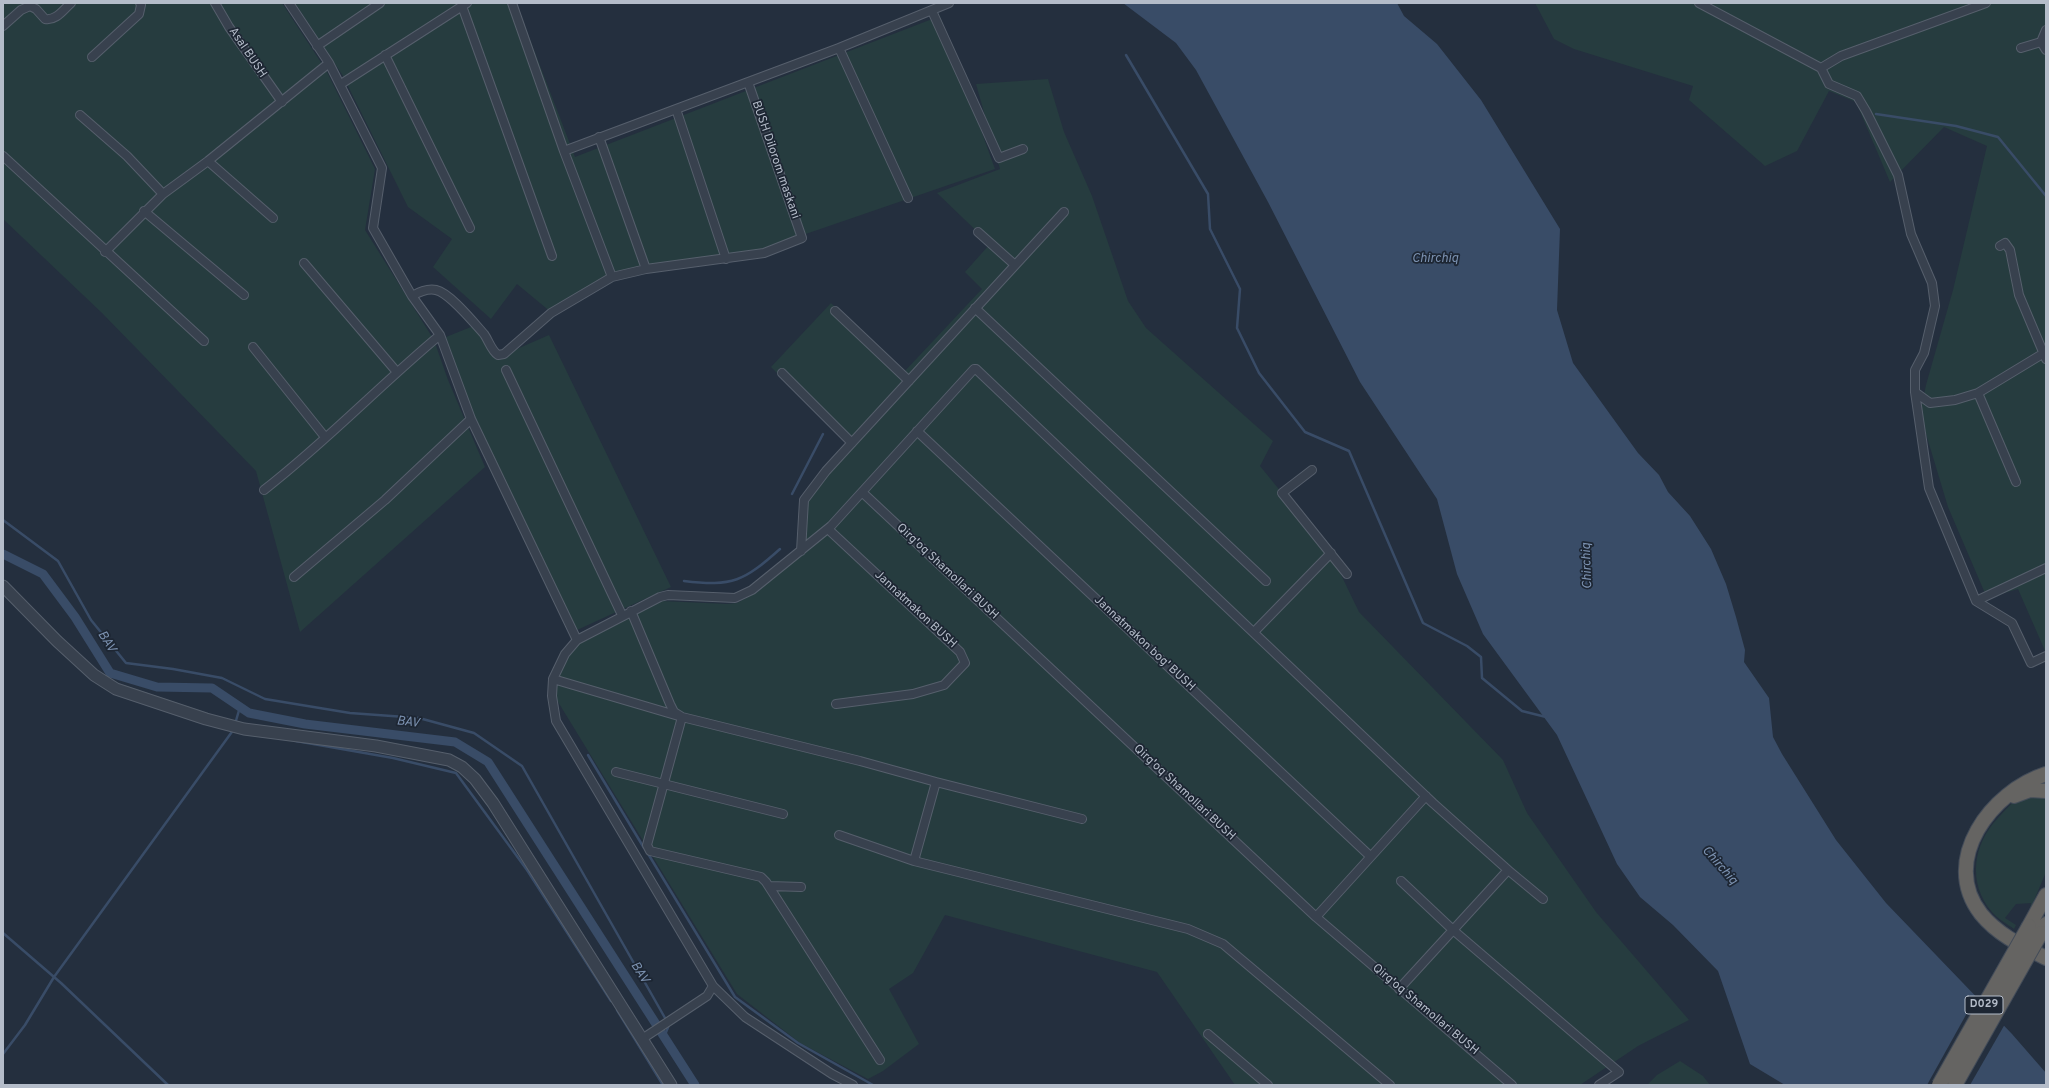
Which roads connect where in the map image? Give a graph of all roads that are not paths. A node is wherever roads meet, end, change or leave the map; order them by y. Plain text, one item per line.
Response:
1 (71, 3) edge
2 (140, 3) edge
3 (215, 3) edge
4 (289, 3) edge
5 (380, 3) edge
6 (512, 3) edge
7 (949, 3) edge
8 (1698, 3) edge
9 (1986, 3) edge
10 (465, 5) edge
11 (932, 11) junction
12 (3, 26) edge
13 (2046, 30) edge
14 (2041, 42) junction
15 (317, 46) junction
16 (839, 48) junction
17 (2021, 48) dead end
18 (2046, 50) edge
19 (385, 54) junction
20 (92, 58) dead end
21 (329, 63) junction
22 (1821, 68) junction
23 (748, 82) junction
24 (341, 84) junction
25 (282, 102) junction
26 (676, 108) junction
27 (80, 115) dead end
28 (599, 137) junction
29 (1024, 149) dead end
30 (564, 150) junction
31 (3, 156) edge
32 (208, 161) junction
33 (163, 194) junction
34 (908, 198) dead end
35 (144, 211) junction
36 (1064, 212) dead end
37 (273, 218) dead end
38 (470, 228) dead end
39 (978, 232) dead end
40 (2000, 246) dead end
41 (105, 252) junction
42 (552, 256) dead end
43 (726, 259) junction
44 (304, 263) dead end
45 (1015, 265) junction
46 (646, 269) junction
47 (612, 277) junction
48 (244, 295) dead end
49 (412, 296) junction
50 (975, 308) junction
51 (835, 311) dead end
52 (440, 335) junction
53 (204, 341) dead end
54 (253, 347) dead end
55 (2045, 356) edge
56 (506, 370) dead end
57 (396, 371) junction
58 (782, 373) dead end
59 (909, 380) junction
60 (1915, 392) junction
61 (1978, 393) junction
62 (471, 419) junction
63 (917, 431) junction
64 (325, 437) junction
65 (852, 443) junction
66 (1312, 470) dead end
67 (2016, 482) dead end
68 (264, 490) dead end
69 (863, 493) junction
70 (828, 529) junction
71 (801, 551) junction
72 (1331, 553) junction
73 (2046, 568) edge
74 (1347, 574) dead end
75 (294, 577) dead end
76 (1266, 581) dead end
77 (3, 586) edge
78 (1976, 601) junction
79 (631, 611) junction
80 (622, 615) junction
81 (1254, 632) junction
82 (577, 640) junction
83 (2046, 656) edge
84 (553, 679) junction
85 (836, 704) dead end
86 (682, 717) junction
87 (616, 772) dead end
88 (2046, 774) edge
89 (936, 782) junction
90 (662, 784) junction
91 (2046, 791) edge
92 (1426, 796) junction
93 (1997, 804) junction
94 (783, 814) dead end
95 (1082, 819) dead end
96 (839, 835) dead end
97 (650, 851) junction
98 (1370, 856) junction
99 (638, 858) junction
100 (914, 861) junction
101 (1508, 870) junction
102 (1401, 881) dead end
103 (770, 886) junction
104 (801, 887) dead end
105 (2044, 897) edge
106 (1543, 899) dead end
107 (1316, 917) junction
108 (2038, 927) edge
109 (1453, 930) junction
110 (2046, 958) edge
111 (713, 986) junction
112 (1400, 989) junction
113 (1208, 1034) dead end
114 (646, 1036) junction
115 (880, 1060) dead end
116 (672, 1085) edge
117 (853, 1085) edge
118 (1268, 1085) edge
119 (1390, 1085) edge
120 (1512, 1085) edge
121 (1599, 1085) edge
122 (1939, 1085) edge
123 (1955, 1085) edge

1 - 12 street
2 - 20 street
3 - 25 street, Asal BUSH
4 - 15 street
5 - 15 street
6 - 30 street
7 - 11 street
8 - 22 street
9 - 22 street
10 - 19 street
10 - 42 street
11 - 16 street
11 - 29 street
13 - 14 street
14 - 17 street
14 - 18 street
15 - 21 street
16 - 23 street
16 - 34 street
19 - 24 street
19 - 38 street
21 - 24 street
21 - 25 street
22 - 60 street
23 - 26 street
23 - 43 street, BUSH Dilorom maskani
24 - 49 street
25 - 32 street
26 - 28 street
26 - 43 street
27 - 33 street
28 - 30 street
28 - 46 street
30 - 47 street
31 - 41 street
32 - 33 street
32 - 37 street
33 - 35 street
35 - 41 street
35 - 48 street
36 - 45 street
39 - 45 street
40 - 55 street
41 - 53 street
43 - 46 street
44 - 57 street
45 - 50 street
46 - 47 street
47 - 49 street
49 - 52 street
50 - 59 street
50 - 76 street
51 - 59 street
52 - 57 street
52 - 62 street
54 - 64 street
55 - 61 street
56 - 80 street
57 - 64 street
58 - 65 street
59 - 65 street
60 - 61 street
60 - 78 street
61 - 67 street
62 - 75 street
62 - 82 street
63 - 69 street
63 - 81 street
63 - 98 street, Jannatmakon bog' BUSH
64 - 68 street
65 - 71 street
66 - 72 street
69 - 70 street
69 - 107 street, Qirg'oq Shamollari BUSH
70 - 71 street
70 - 85 street, Jannatmakon BUSH
71 - 79 street
72 - 74 street
72 - 81 street
73 - 78 street
77 - 114 street
78 - 83 street
79 - 80 street
79 - 86 street
80 - 82 street
81 - 92 street
82 - 84 street
84 - 86 street
84 - 99 street
86 - 89 street
86 - 90 street
87 - 90 street
88 - 93 highway
89 - 95 street
89 - 100 street
90 - 94 street
90 - 97 street
91 - 93 highway
92 - 98 street
92 - 101 street
93 - 110 highway
96 - 100 street
97 - 99 street
97 - 103 street
98 - 107 street
99 - 111 street
100 - 119 street
101 - 106 street
101 - 109 street
102 - 109 street
103 - 104 street
103 - 115 street
105 - 108 highway, D029
107 - 112 street, Qirg'oq Shamollari BUSH
108 - 122 highway, D029, bridge
108 - 123 highway, D029, bridge
109 - 112 street
109 - 121 street
111 - 114 street
111 - 117 street
112 - 120 street, Qirg'oq Shamollari BUSH
113 - 118 street
114 - 116 street

